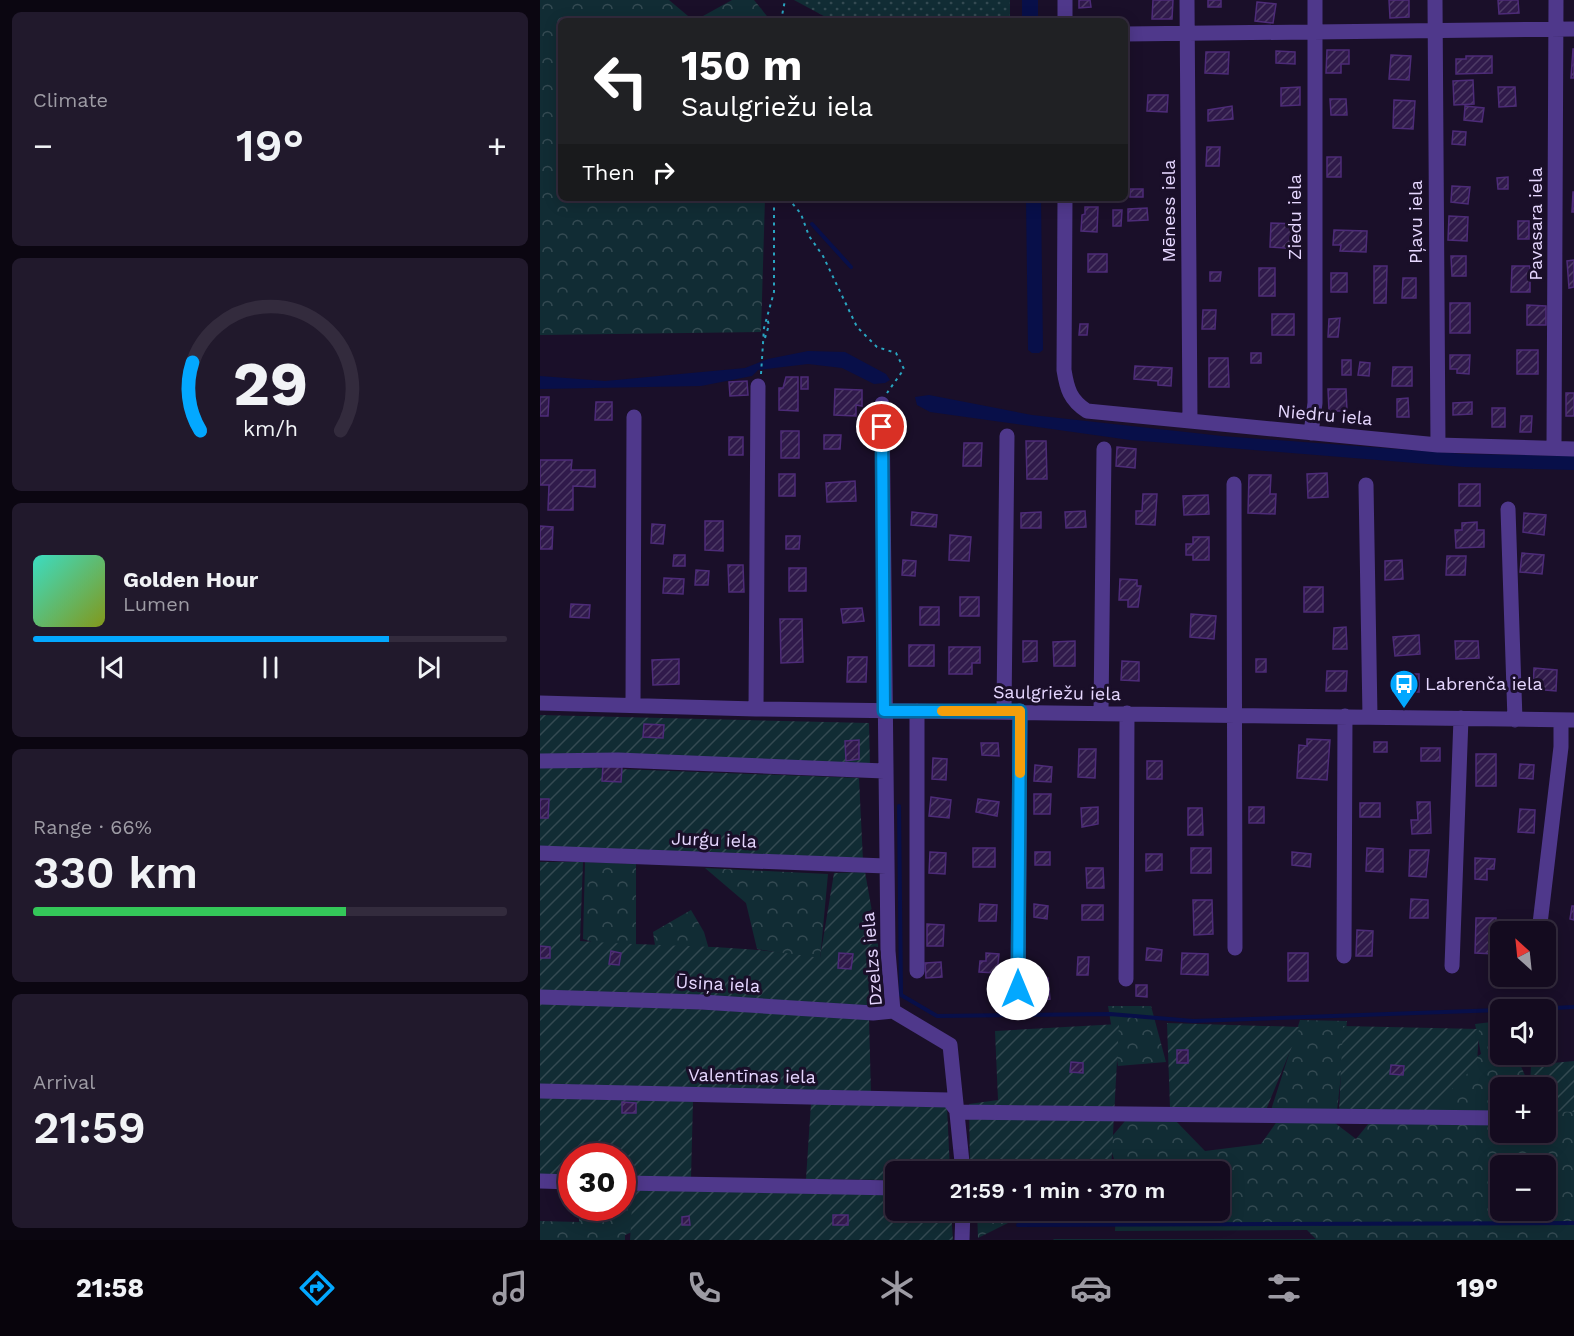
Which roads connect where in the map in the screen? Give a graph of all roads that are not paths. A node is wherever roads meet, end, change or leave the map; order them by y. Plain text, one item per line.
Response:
1 (1065, 0) edge
2 (1187, 0) edge
3 (1315, 0) edge
4 (1435, 0) edge
5 (1557, 0) edge
6 (1065, 18) edge
7 (1557, 29) junction
8 (1574, 29) edge
9 (1435, 31) junction
10 (1187, 33) junction
11 (1128, 34) edge
12 (1315, 34) junction
13 (1065, 201) edge
14 (760, 379) road end
15 (882, 404) road end
16 (634, 417) dead end
17 (1190, 422) junction
18 (1311, 434) junction
19 (1007, 436) dead end
20 (1438, 445) junction
21 (1554, 447) junction
22 (1104, 449) dead end
23 (1574, 449) edge
24 (1234, 484) dead end
25 (1366, 486) dead end
26 (1508, 509) dead end
27 (540, 703) edge
28 (633, 705) junction
29 (756, 709) junction
30 (884, 711) junction
31 (917, 711) junction
32 (1004, 711) junction
33 (1020, 711) junction
34 (1101, 713) junction
35 (1127, 713) junction
36 (1233, 714) junction
37 (1345, 716) junction
38 (1370, 716) junction
39 (1461, 718) junction
40 (1515, 720) junction
41 (1568, 720) edge
42 (540, 761) edge
43 (884, 771) junction
44 (540, 853) edge
45 (886, 866) junction
46 (1540, 921) edge
47 (1235, 948) dead end
48 (1344, 956) dead end
49 (1452, 966) dead end
50 (917, 972) dead end
51 (1126, 979) dead end
52 (1018, 989) dead end
53 (540, 997) edge
54 (893, 1011) junction
55 (540, 1091) edge
56 (957, 1112) junction
57 (1490, 1118) edge
58 (962, 1161) edge
59 (540, 1181) edge
60 (558, 1182) edge
61 (636, 1183) edge
62 (885, 1188) edge
63 (963, 1221) edge
64 (962, 1240) edge

1 - 6 street
2 - 10 street, Mēness iela
3 - 12 street, Ziedu iela
4 - 9 street, Pļavu iela
5 - 7 street, Pavasara iela
7 - 8 street
7 - 9 street
7 - 21 street, Pavasara iela
9 - 12 street
9 - 20 street, Pļavu iela
10 - 11 street
10 - 12 street
10 - 17 street, Mēness iela
12 - 18 street, Ziedu iela
13 - 17 street, Niedru iela
14 - 29 street
15 - 30 street, Dzelzs iela
16 - 28 street
17 - 18 street, Niedru iela
18 - 20 street, Niedru iela
19 - 32 street
20 - 21 street, Niedru iela
21 - 23 street, Niedru iela
22 - 34 street
24 - 36 street
25 - 38 street
26 - 40 street
27 - 28 street, Saulgriežu iela
28 - 29 street, Saulgriežu iela
29 - 30 street, Saulgriežu iela
30 - 31 street, Saulgriežu iela
30 - 43 street, Dzelzs iela
31 - 32 street, Saulgriežu iela
31 - 50 street
32 - 33 street, Saulgriežu iela
33 - 34 street, Saulgriežu iela
33 - 52 street
34 - 35 street, Saulgriežu iela
35 - 36 street, Saulgriežu iela
35 - 51 street
36 - 37 street, Saulgriežu iela
36 - 47 street
37 - 38 street, Saulgriežu iela
37 - 48 street
38 - 39 street, Saulgriežu iela
39 - 40 street, Saulgriežu iela
39 - 49 street
40 - 41 street, Saulgriežu iela
41 - 46 street
42 - 43 street
43 - 45 street, Dzelzs iela
44 - 45 street, Jurģu iela
45 - 54 street, Dzelzs iela
53 - 54 street, Ūsiņa iela
54 - 56 street, Dzelzs iela
55 - 56 street, Valentīnas iela
56 - 57 street
56 - 58 street, Dzelzs iela
59 - 60 street
61 - 62 street
63 - 64 street

